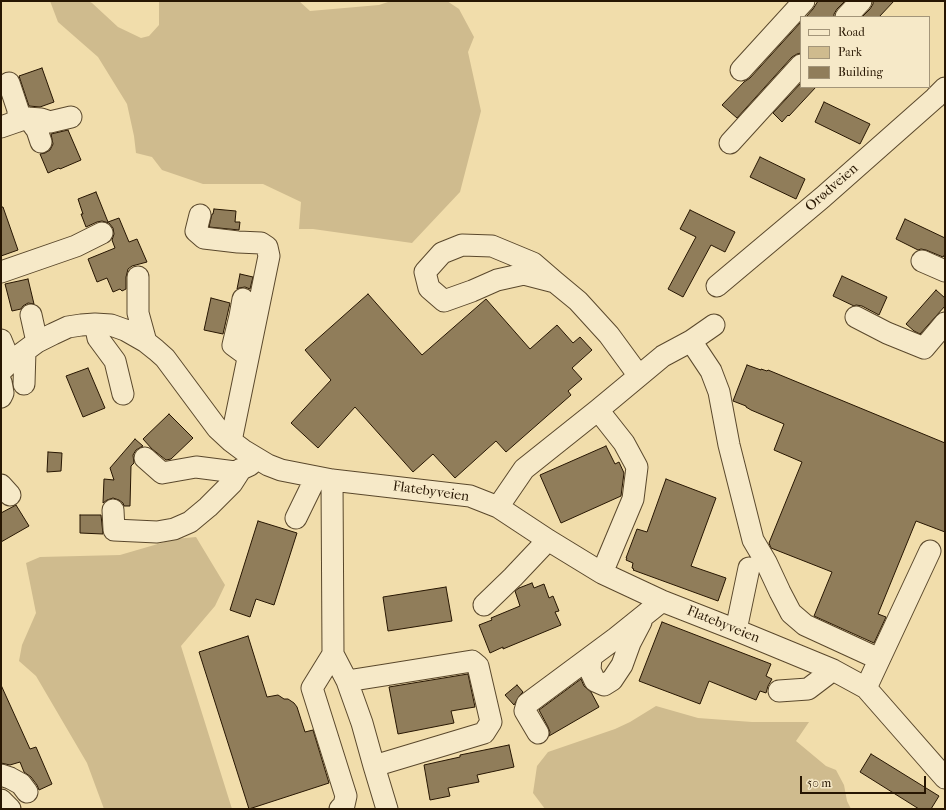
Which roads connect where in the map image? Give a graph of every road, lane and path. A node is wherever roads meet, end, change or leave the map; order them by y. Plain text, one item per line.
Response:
1 (804, 1) edge
2 (861, 1) edge
3 (847, 16) edge
4 (800, 66) edge
5 (741, 70) dead end
6 (9, 83) dead end
7 (945, 88) edge
8 (71, 117) dead end
9 (16, 122) edge
10 (41, 142) dead end
11 (730, 143) dead end
12 (200, 215) dead end
13 (102, 233) dead end
14 (922, 261) dead end
15 (945, 271) edge
16 (1, 272) edge
17 (138, 277) dead end
18 (555, 282) junction
19 (717, 286) dead end
20 (243, 299) dead end
21 (32, 315) dead end
22 (856, 318) dead end
23 (945, 323) edge
24 (95, 324) junction
25 (714, 325) dead end
26 (1, 340) edge
27 (691, 341) junction
28 (146, 342) junction
29 (248, 356) junction
30 (18, 357) edge
31 (639, 376) junction
32 (1, 382) edge
33 (24, 384) dead end
34 (123, 394) dead end
35 (1, 397) edge
36 (598, 410) junction
37 (230, 441) junction
38 (145, 458) dead end
39 (260, 460) junction
40 (241, 469) junction
41 (324, 479) junction
42 (498, 507) junction
43 (113, 510) dead end
44 (296, 518) dead end
45 (548, 540) junction
46 (930, 551) dead end
47 (749, 568) dead end
48 (602, 573) junction
49 (662, 601) junction
50 (484, 605) dead end
51 (644, 616) junction
52 (736, 630) junction
53 (333, 654) junction
54 (590, 657) junction
55 (879, 659) junction
56 (833, 670) junction
57 (347, 681) junction
58 (866, 688) junction
59 (779, 691) dead end
60 (538, 733) dead end
61 (374, 766) junction
62 (1, 775) edge
63 (945, 778) edge
64 (27, 792) dead end
65 (1, 800) edge
66 (10, 809) edge
67 (340, 809) edge
68 (387, 809) edge

1 - 5 street
2 - 3 street
4 - 11 street
6 - 9 street
7 - 19 street, Orødveien
8 - 9 street
9 - 10 street
12 - 29 street
13 - 16 street
14 - 15 street
17 - 28 street
18 - 18 street
18 - 31 street
20 - 29 street
21 - 30 street
22 - 23 street
24 - 28 street, Flatebyveien
24 - 30 street, Flatebyveien
24 - 34 street
25 - 27 street
26 - 30 street
27 - 31 street
27 - 55 street
28 - 37 street, Flatebyveien
29 - 37 street
30 - 33 street
31 - 36 street
32 - 35 street
36 - 42 street
36 - 48 street
37 - 39 street, Flatebyveien
38 - 40 street
39 - 40 street
39 - 41 street, Flatebyveien
40 - 43 street
41 - 42 street, Flatebyveien
41 - 44 street
41 - 53 street
42 - 45 street, Flatebyveien
45 - 48 street, Flatebyveien
45 - 50 street
46 - 55 street
47 - 52 street
48 - 49 street, Flatebyveien
49 - 51 street
49 - 52 street, Flatebyveien
51 - 54 street
51 - 54 street
52 - 56 street, Flatebyveien
53 - 57 street
53 - 67 street
54 - 60 street
55 - 58 street
56 - 58 street, Flatebyveien
56 - 59 street
57 - 61 street
57 - 61 street
58 - 63 street, Flatebyveien
61 - 68 street
62 - 64 street
65 - 66 street

